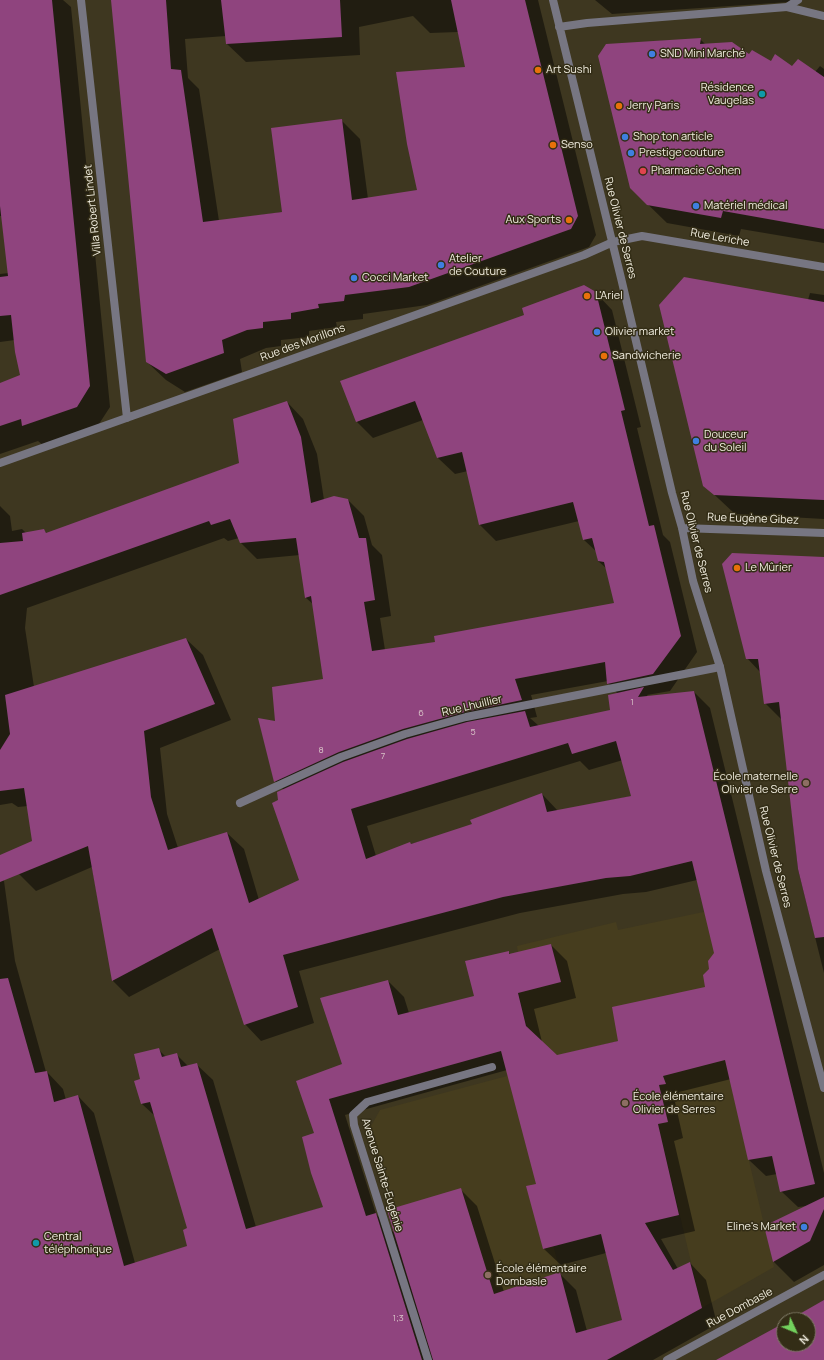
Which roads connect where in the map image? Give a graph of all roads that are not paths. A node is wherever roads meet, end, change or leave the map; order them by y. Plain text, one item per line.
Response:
1 (81, 0) edge
2 (553, 0) edge
3 (798, 0) edge
4 (787, 7) junction
5 (824, 16) edge
6 (560, 27) junction
7 (613, 242) junction
8 (824, 267) edge
9 (127, 418) junction
10 (0, 463) edge
11 (682, 528) junction
12 (824, 533) edge
13 (720, 667) junction
14 (240, 803) dead end
15 (492, 1067) dead end
16 (824, 1088) edge
17 (824, 1275) edge
18 (428, 1360) edge
19 (667, 1360) edge

1 - 9 street, Villa Robert Lindet
2 - 6 street, Rue Olivier de Serres
3 - 4 street
4 - 5 street
4 - 6 street
6 - 7 street, Rue Olivier de Serres
7 - 8 street, Rue Leriche
7 - 9 street, Rue des Morillons
7 - 11 street, Rue Olivier de Serres
9 - 10 street, Rue des Morillons
11 - 12 street, Rue Eugène Gibez
11 - 13 street, Rue Olivier de Serres
13 - 14 street, Rue Lhuillier
13 - 16 street, Rue Olivier de Serres
15 - 18 street, Avenue Sainte-Eugénie
17 - 19 street, Rue Dombasle

